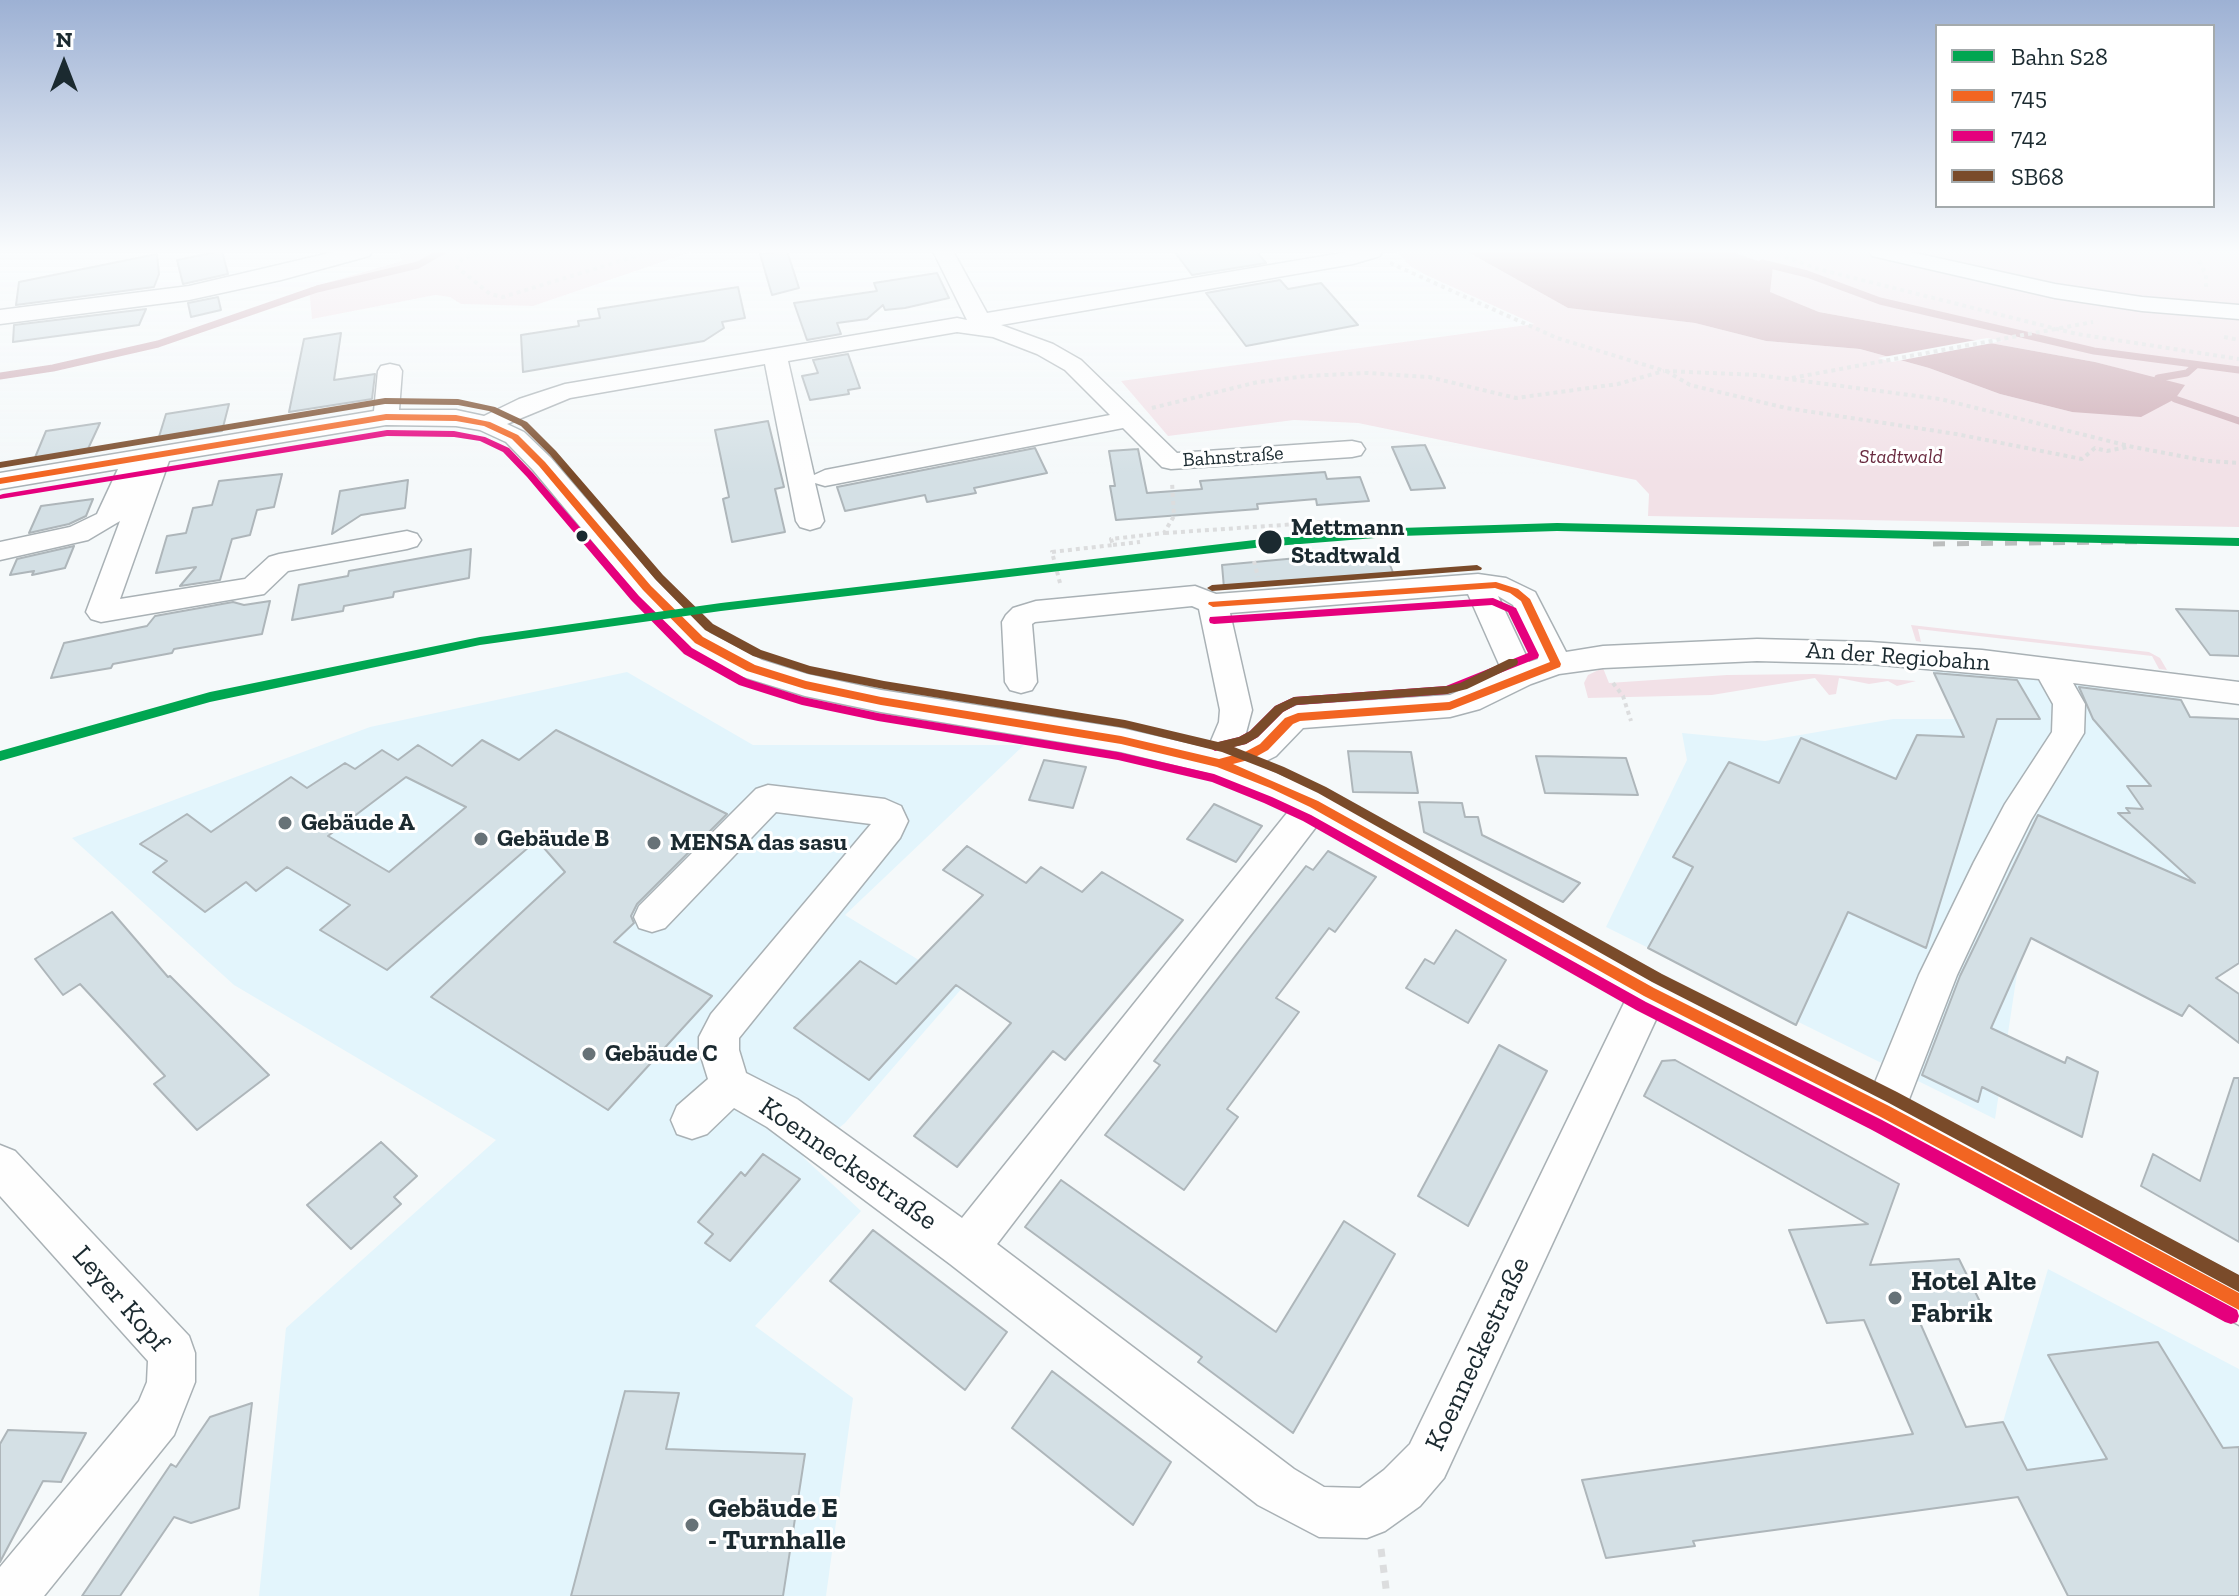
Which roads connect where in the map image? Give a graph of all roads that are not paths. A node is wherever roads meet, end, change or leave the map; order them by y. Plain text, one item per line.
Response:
1 (953, 325) edge
2 (979, 325) edge
3 (775, 355) junction
4 (390, 371) dead end
5 (386, 417) junction
6 (1131, 419) junction
7 (487, 424) junction
8 (1352, 449) dead end
9 (147, 457) junction
10 (825, 478) dead end
11 (0, 481) edge
12 (810, 521) dead end
13 (407, 540) dead end
14 (0, 551) edge
15 (1478, 584) junction
16 (1213, 604) junction
17 (1556, 664) junction
18 (2049, 669) junction
19 (1520, 676) junction
20 (1021, 682) dead end
21 (2239, 693) edge
22 (1234, 696) junction
23 (1289, 721) junction
24 (1219, 763) junction
25 (1314, 804) junction
26 (652, 917) dead end
27 (1649, 992) junction
28 (730, 1085) junction
29 (1884, 1111) junction
30 (692, 1120) dead end
31 (0, 1165) edge
32 (966, 1248) junction
33 (2239, 1302) edge
34 (10, 1596) edge

1 - 3 street, Bahnstraße
2 - 6 street, Bahnstraße
3 - 7 street, Bahnstraße
3 - 12 street
4 - 5 street
5 - 7 street
5 - 9 street
6 - 8 street, Bahnstraße
6 - 10 street
7 - 24 street
9 - 11 street
9 - 13 street
9 - 14 street
15 - 16 street
15 - 17 street
15 - 19 street
16 - 20 street
16 - 22 street
17 - 18 street, An der Regiobahn
17 - 19 street, An der Regiobahn
18 - 21 street, An der Regiobahn
18 - 29 street
19 - 23 street, An der Regiobahn
22 - 23 street
22 - 24 street
23 - 24 street
24 - 25 street
25 - 27 street
25 - 32 street
26 - 28 street
27 - 29 street
27 - 32 street, Koenneckestraße
28 - 30 street
28 - 32 street, Koenneckestraße
29 - 33 street
31 - 34 street, Leyer Kopf

